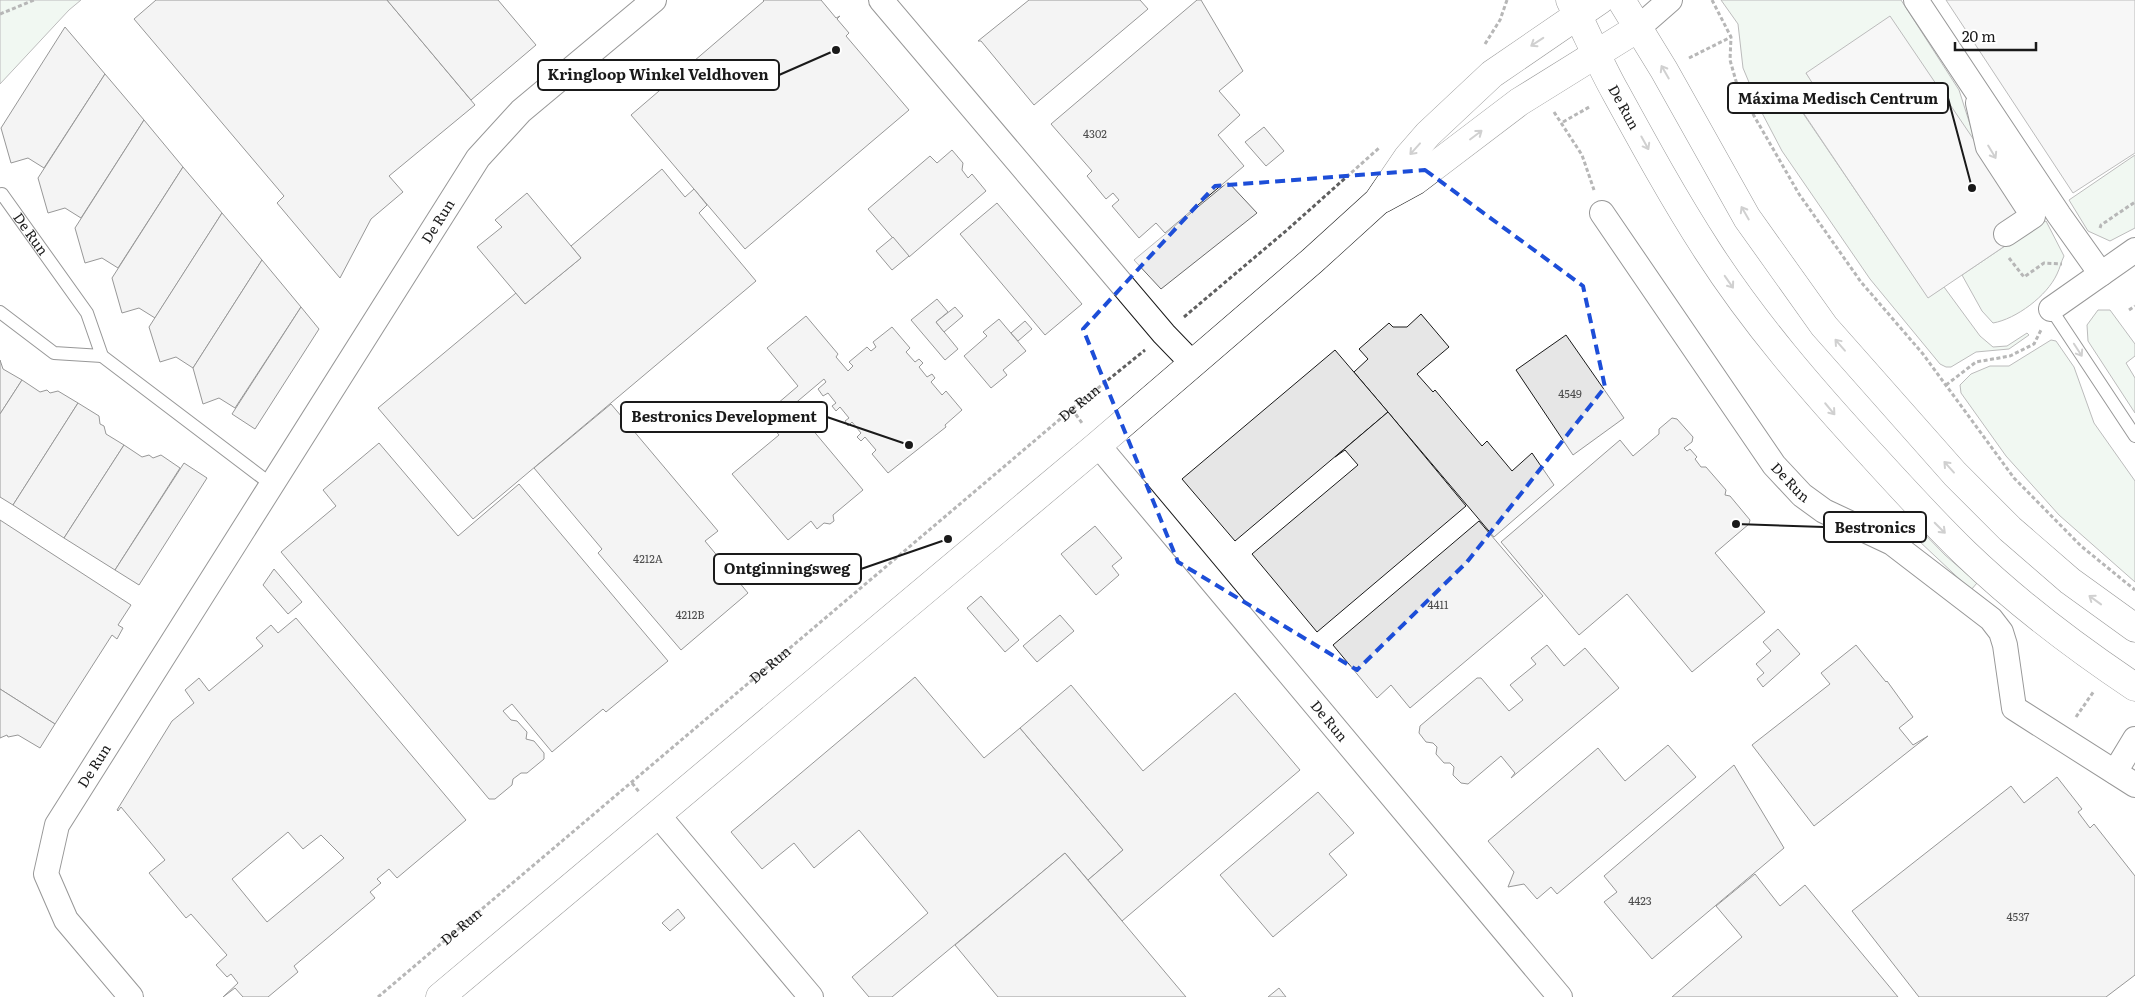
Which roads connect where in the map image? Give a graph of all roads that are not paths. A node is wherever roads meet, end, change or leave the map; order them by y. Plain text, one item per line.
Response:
1 (654, 0) edge
2 (881, 0) edge
3 (1600, 0) edge
4 (1621, 0) edge
5 (1670, 0) edge
6 (1916, 0) edge
7 (1574, 8) edge
8 (1638, 28) junction
9 (1597, 54) junction
10 (1975, 89) junction
11 (0, 196) edge
12 (1378, 201) junction
13 (1602, 213) road end
14 (2006, 234) dead end
15 (2135, 250) edge
16 (2101, 274) junction
17 (2051, 309) joint
18 (0, 312) edge
19 (102, 356) junction
20 (1192, 363) junction
21 (2135, 436) edge
22 (1098, 445) junction
23 (272, 485) junction
24 (2135, 628) edge
25 (2135, 687) edge
26 (2135, 739) edge
27 (2115, 772) junction
28 (2135, 785) edge
29 (658, 815) junction
30 (131, 997) edge
31 (440, 997) edge
32 (810, 997) edge
33 (1560, 997) edge

1 - 23 street, De Run
2 - 20 street
3 - 7 street
4 - 8 street
5 - 8 street
6 - 10 street
7 - 9 street, De Run
7 -> 12 street
8 - 9 street
24 -> 8 street
12 -> 9 street
9 -> 25 street, De Run
10 -> 14 street
10 - 16 street
11 - 19 lane, De Run
12 - 20 street
13 - 27 street, De Run
15 - 16 street
16 - 17 street
17 -> 21 lane
18 - 19 lane
19 - 23 lane
20 - 22 street
22 - 29 street
22 - 33 street, De Run
23 - 30 street, De Run
26 - 27 street
27 - 28 street, De Run
29 - 31 street
29 - 32 street

